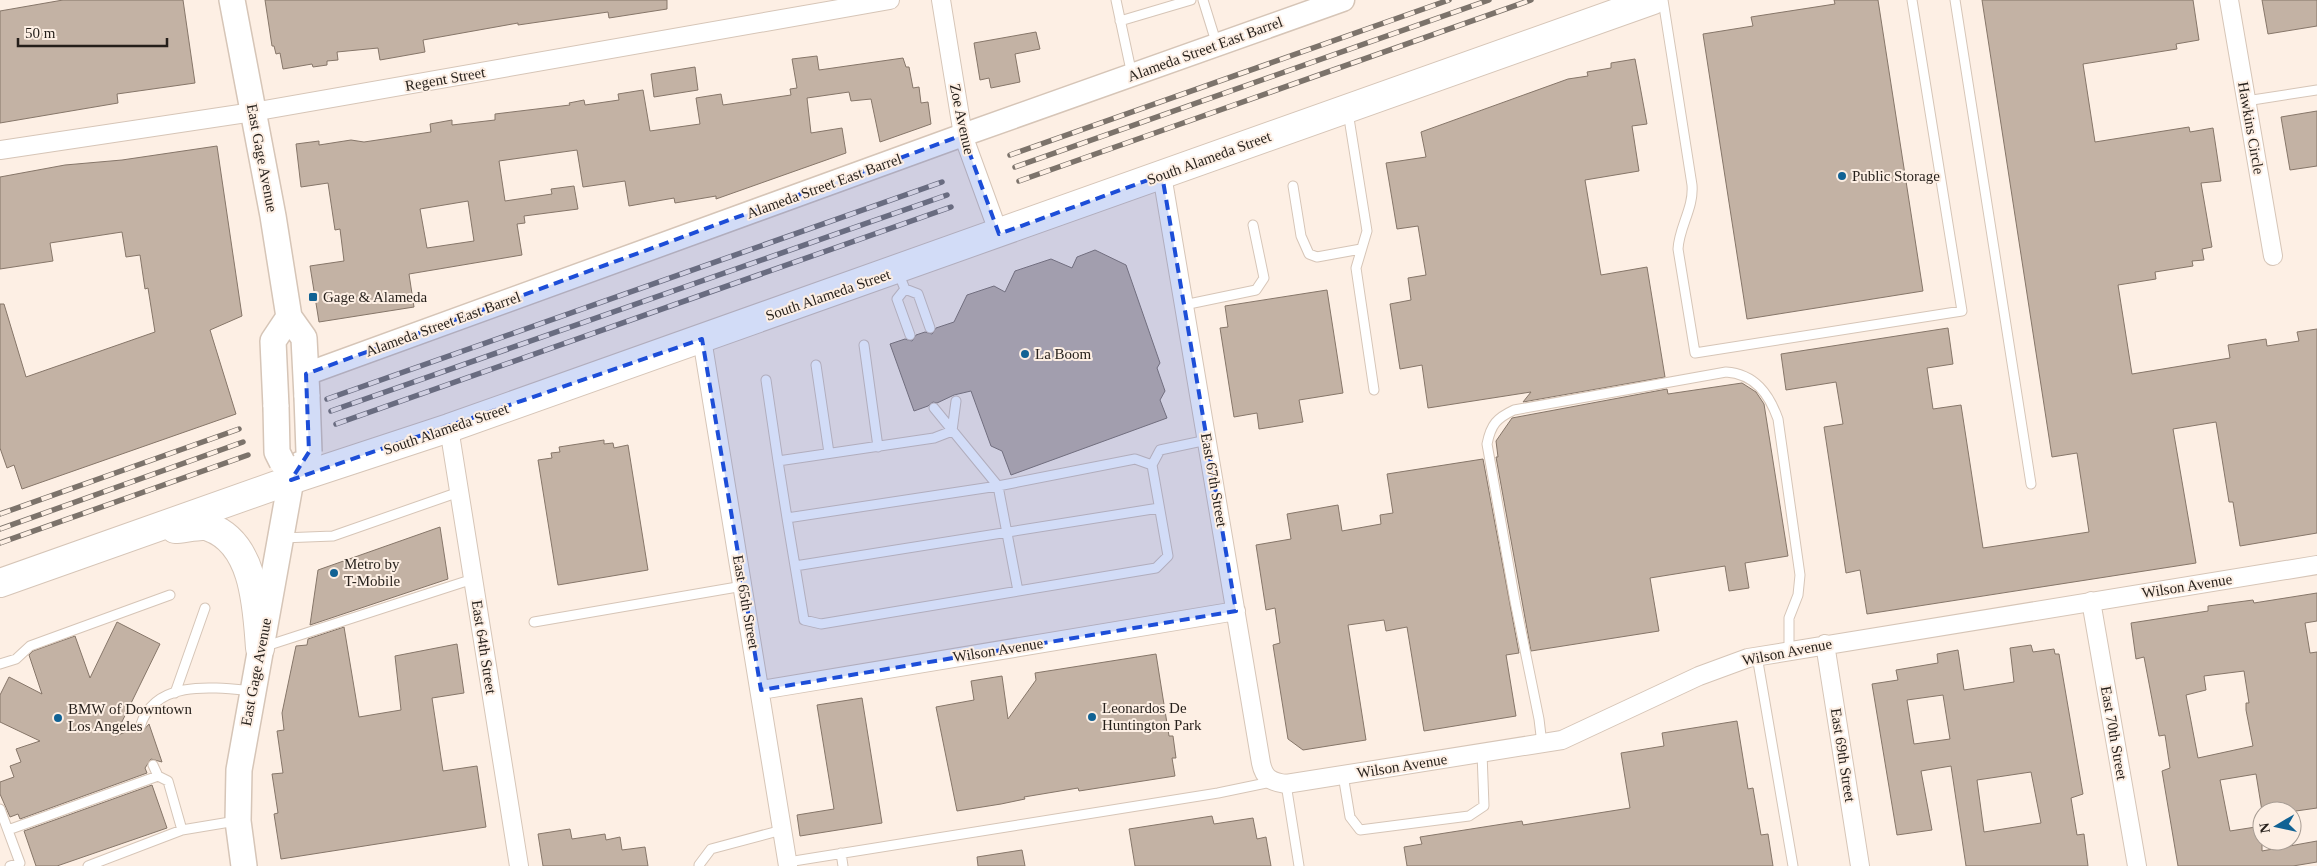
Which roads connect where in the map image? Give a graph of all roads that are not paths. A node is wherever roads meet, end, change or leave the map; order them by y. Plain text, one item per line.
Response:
1 (232, 0) edge
2 (890, 0) edge
3 (941, 0) edge
4 (1116, 0) edge
5 (1191, 0) edge
6 (1203, 0) edge
7 (1343, 0) edge
8 (1654, 0) edge
9 (1663, 0) edge
10 (1912, 0) edge
11 (1954, 0) edge
12 (2229, 0) edge
13 (1315, 4) edge
14 (1120, 22) junction
15 (1217, 45) junction
16 (1132, 75) junction
17 (2317, 90) edge
18 (2246, 101) junction
19 (1347, 109) junction
20 (253, 112) junction
21 (962, 135) junction
22 (0, 150) edge
23 (1162, 175) junction
24 (1293, 186) dead end
25 (1254, 225) dead end
26 (998, 234) junction
27 (1361, 249) junction
28 (2273, 256) dead end
29 (901, 280) junction
30 (1184, 305) junction
31 (289, 317) junction
32 (930, 328) dead end
33 (910, 335) dead end
34 (702, 339) junction
35 (864, 345) dead end
36 (816, 365) dead end
37 (766, 380) dead end
38 (306, 386) junction
39 (1374, 390) dead end
40 (956, 401) dead end
41 (934, 408) dead end
42 (449, 428) junction
43 (952, 431) junction
44 (1207, 440) junction
45 (878, 447) junction
46 (829, 453) junction
47 (778, 461) junction
48 (1152, 465) junction
49 (286, 471) junction
50 (2031, 484) dead end
51 (998, 486) junction
52 (459, 492) junction
53 (1159, 508) junction
54 (787, 518) junction
55 (1008, 531) junction
56 (146, 532) junction
57 (282, 538) junction
58 (2317, 565) edge
59 (795, 566) junction
60 (473, 579) junction
61 (0, 583) edge
62 (744, 586) junction
63 (1018, 591) junction
64 (170, 596) dead end
65 (2091, 601) junction
66 (205, 608) dead end
67 (1236, 611) junction
68 (534, 622) dead end
69 (1825, 644) junction
70 (260, 648) junction
71 (1789, 650) junction
72 (1757, 656) junction
73 (0, 664) edge
74 (761, 690) junction
75 (252, 691) junction
76 (175, 693) junction
77 (140, 727) dead end
78 (1542, 744) junction
79 (1482, 753) junction
80 (153, 765) dead end
81 (1343, 775) junction
82 (158, 776) junction
83 (1279, 783) junction
84 (0, 809) edge
85 (238, 821) junction
86 (8, 830) junction
87 (182, 830) junction
88 (782, 830) junction
89 (841, 853) junction
90 (21, 864) edge
91 (788, 864) edge
92 (699, 865) dead end
93 (10, 866) edge
94 (88, 866) edge
95 (244, 866) edge
96 (519, 866) edge
97 (843, 866) edge
98 (1299, 866) edge
99 (1793, 866) edge
100 (1860, 866) edge
101 (2137, 866) edge

1 - 20 main road, East Gage Avenue
2 - 20 street, Regent Street
3 - 21 street, Zoe Avenue
4 - 14 lane
5 - 14 lane
6 - 15 lane
7 - 13 street, Alameda Street East Barrel
8 - 19 main road, South Alameda Street
9 - 10 lane
11 - 50 lane
12 - 18 street, Hawkins Circle
13 - 15 street, Alameda Street East Barrel
14 - 16 lane
15 - 16 street, Alameda Street East Barrel
16 - 21 street, Alameda Street East Barrel
17 - 18 lane
18 - 28 street, Hawkins Circle
19 - 23 main road, South Alameda Street
19 - 27 lane
20 - 22 street, Regent Street
20 - 31 main road, East Gage Avenue
21 - 26 street, Zoe Avenue
21 - 38 street, Alameda Street East Barrel
23 - 26 main road, South Alameda Street
23 - 30 street, East 67th Street
24 - 27 lane
25 - 30 lane
26 - 29 main road, South Alameda Street
27 - 39 lane
29 - 32 lane
29 - 33 lane
29 - 34 main road, South Alameda Street
30 - 44 street, East 67th Street
31 - 38 main road, East Gage Avenue
31 - 49 main road, East Gage Avenue, bridge
34 - 42 main road, South Alameda Street
34 - 62 street, East 65th Street
35 - 45 lane
36 - 46 lane
37 - 47 lane
38 - 49 main road, East Gage Avenue, bridge
40 - 43 lane
41 - 43 lane
42 - 49 main road, South Alameda Street
42 - 52 street, East 64th Street
43 - 45 lane
43 - 51 lane
44 - 48 lane
44 - 67 street, East 67th Street
45 - 46 lane
46 - 47 lane
47 - 54 lane
48 - 51 lane
48 - 53 lane
49 - 56 main road, South Alameda Street
49 - 57 main road, East Gage Avenue
51 - 54 lane
51 - 55 lane
52 - 57 lane
52 - 60 street, East 64th Street
53 - 55 lane
53 - 63 lane
54 - 59 lane
55 - 59 lane
55 - 63 lane
56 - 61 main road, South Alameda Street
56 - 70 main road
57 - 70 main road, East Gage Avenue
58 - 65 street, Wilson Avenue
59 - 63 lane
60 - 70 lane
60 - 96 street, East 64th Street
62 - 68 lane
62 - 74 street, East 65th Street
64 - 73 lane
65 - 69 street, Wilson Avenue
65 - 101 street, East 70th Street
66 - 76 lane
67 - 74 street, Wilson Avenue
67 - 83 street, East 67th Street
69 - 71 street, Wilson Avenue
69 - 100 street, East 69th Street
70 - 75 main road, East Gage Avenue
71 - 72 street, Wilson Avenue
71 - 78 lane
72 - 78 street, Wilson Avenue
72 - 99 lane
74 - 88 street, East 65th Street
75 - 76 lane
75 - 85 main road, East Gage Avenue
76 - 77 lane
78 - 79 street, Wilson Avenue
79 - 81 street, Wilson Avenue
79 - 81 lane
80 - 82 lane
81 - 83 street, Wilson Avenue
82 - 86 lane
82 - 87 lane
83 - 89 lane
83 - 98 lane
84 - 86 lane
85 - 87 lane
85 - 95 main road, East Gage Avenue
86 - 90 lane
87 - 94 lane
88 - 91 street, East 65th Street
88 - 92 lane
89 - 91 lane
89 - 97 lane
90 - 93 lane

